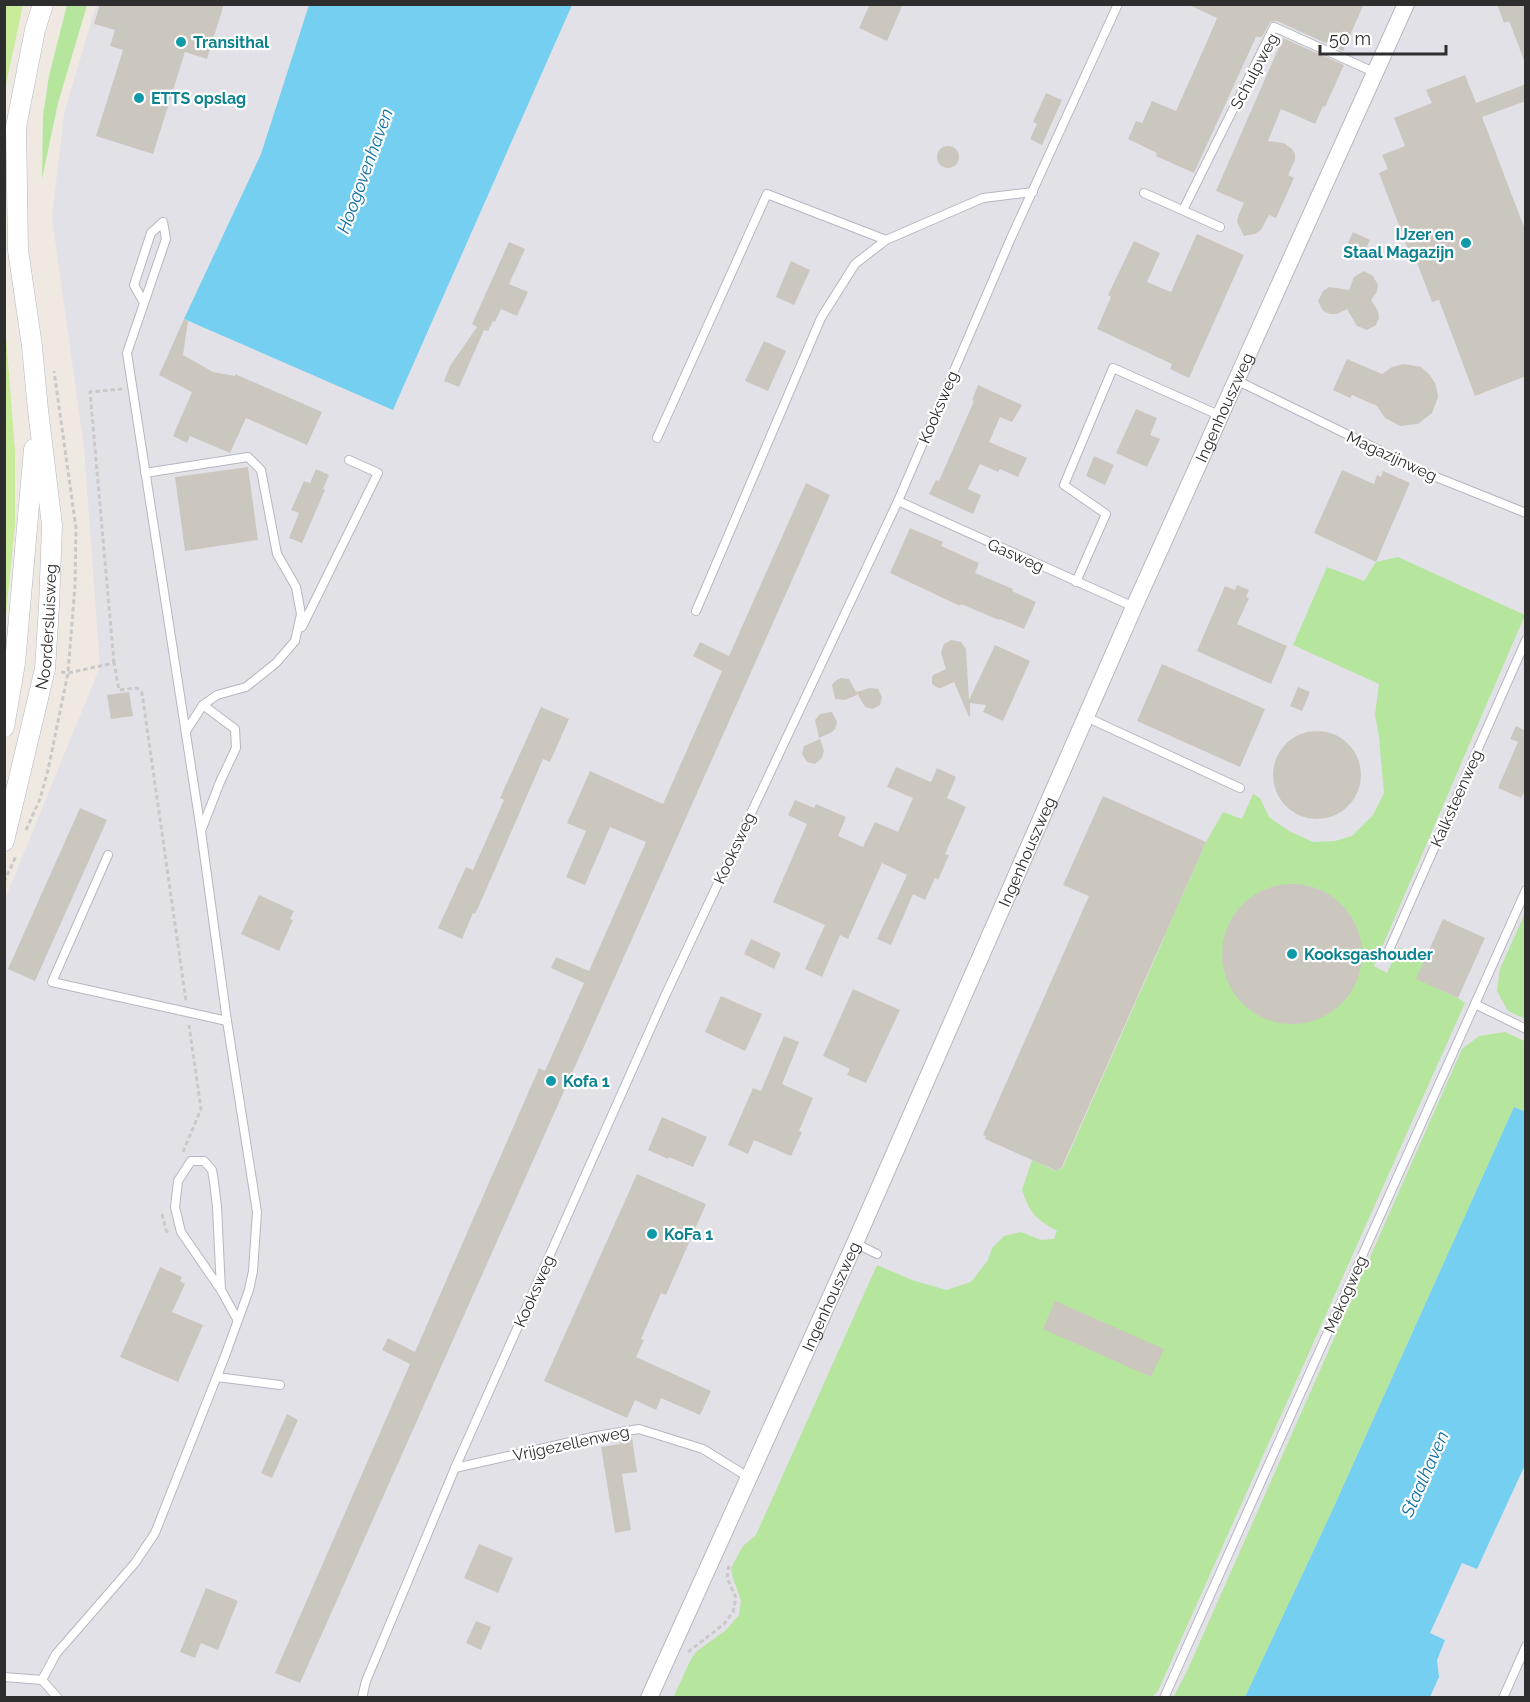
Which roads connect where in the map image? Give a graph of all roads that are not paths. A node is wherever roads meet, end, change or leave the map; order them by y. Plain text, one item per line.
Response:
1 (43, 4) edge
2 (1118, 4) edge
3 (1406, 4) edge
4 (1376, 73) junction
5 (1033, 192) junction
6 (1144, 193) dead end
7 (1183, 210) junction
8 (1220, 227) dead end
9 (886, 240) junction
10 (144, 303) junction
11 (1236, 381) junction
12 (38, 410) junction
13 (1221, 416) junction
14 (657, 438) dead end
15 (349, 460) dead end
16 (145, 473) junction
17 (898, 501) junction
18 (1526, 513) edge
19 (1076, 582) junction
20 (1134, 607) junction
21 (696, 611) dead end
22 (1526, 640) edge
23 (295, 641) junction
24 (10, 662) edge
25 (45, 669) junction
26 (203, 705) junction
27 (1086, 717) junction
28 (4, 727) edge
29 (186, 731) junction
30 (1240, 788) dead end
31 (201, 831) junction
32 (4, 841) edge
33 (108, 855) dead end
34 (1526, 890) edge
35 (1386, 957) dead end
36 (1475, 1004) junction
37 (227, 1021) junction
38 (1526, 1029) edge
39 (855, 1243) junction
40 (878, 1254) dead end
41 (221, 1290) junction
42 (237, 1319) junction
43 (217, 1377) junction
44 (280, 1384) dead end
45 (456, 1468) junction
46 (748, 1478) junction
47 (1526, 1646) edge
48 (4, 1677) edge
49 (42, 1680) junction
50 (58, 1698) edge
51 (362, 1698) edge
52 (649, 1698) edge
53 (1164, 1698) edge
54 (1503, 1698) edge

1 - 12 street, Noordersluisweg
2 - 5 lane, Kooksweg
3 - 4 street, Ingenhouszweg
4 - 7 lane, Schulpweg
4 - 11 street, Ingenhouszweg
5 - 9 lane
5 - 17 lane, Kooksweg
6 - 7 lane
7 - 8 lane
9 - 14 lane
9 - 21 lane
10 - 10 lane
10 - 16 lane
11 - 13 street, Ingenhouszweg
11 - 18 lane, Magazijnweg
12 - 24 street, Noordersluisweg
12 - 25 street, Noordersluisweg
13 - 19 lane
13 - 20 street, Ingenhouszweg
15 - 23 lane
16 - 23 lane
16 - 29 lane
17 - 19 lane, Gasweg
17 - 45 lane, Kooksweg
19 - 20 lane, Gasweg
20 - 27 street, Ingenhouszweg
22 - 35 lane, Kalksteenweg
23 - 26 lane
24 - 25 street
24 - 28 street, Noordersluisweg
25 - 32 street, Noordersluisweg
26 - 29 lane
26 - 31 lane
27 - 30 lane
27 - 39 street, Ingenhouszweg
29 - 31 lane
31 - 37 lane
33 - 37 lane
34 - 36 lane, Mekogweg
36 - 38 lane
36 - 53 lane, Mekogweg
37 - 42 lane
39 - 40 lane
39 - 46 street, Ingenhouszweg
41 - 41 lane
41 - 42 lane
42 - 43 lane
43 - 44 lane
43 - 49 lane
45 - 46 lane, Vrijgezellenweg
45 - 51 lane, Kooksweg
46 - 52 street, Ingenhouszweg
47 - 54 lane
48 - 49 lane
49 - 50 lane

